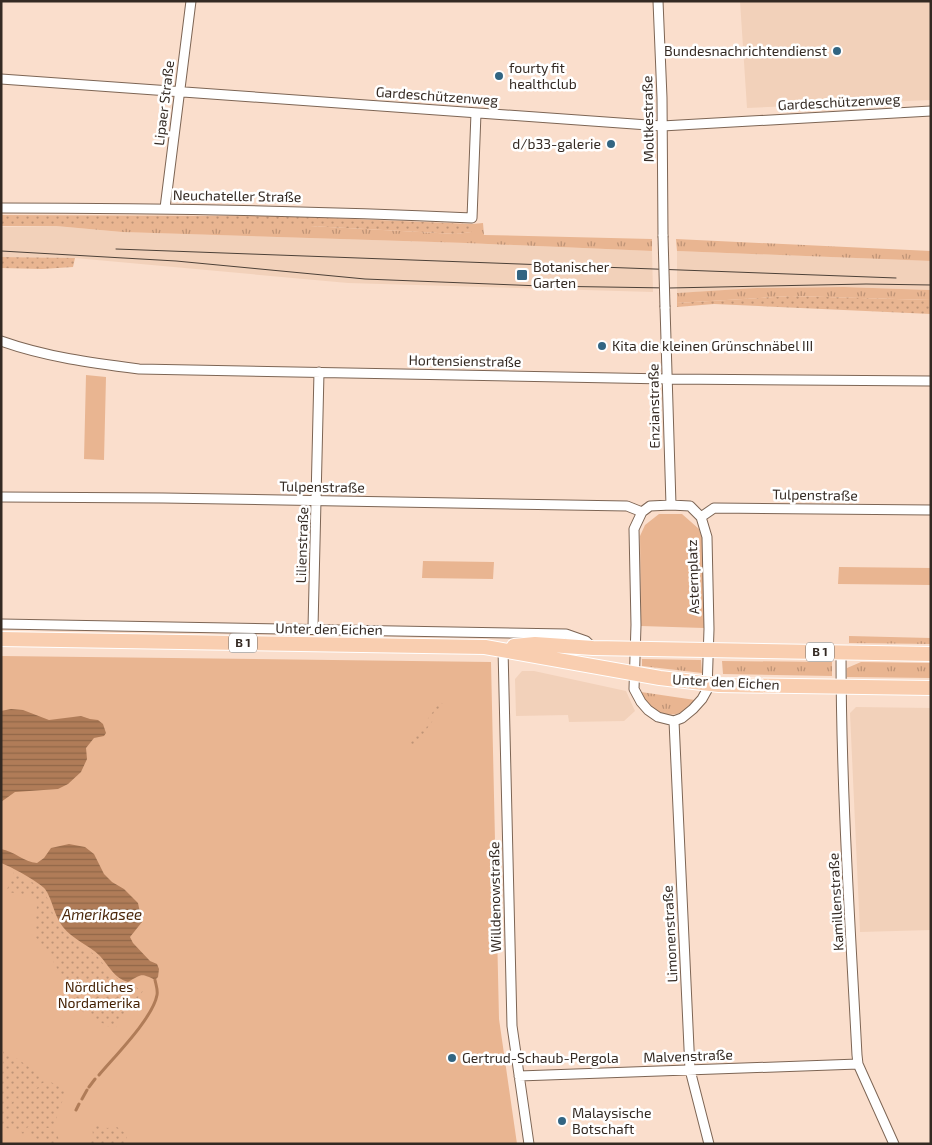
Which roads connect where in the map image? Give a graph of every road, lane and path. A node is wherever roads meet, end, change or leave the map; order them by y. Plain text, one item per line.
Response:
1 (191, 1) edge
2 (658, 1) edge
3 (1, 79) edge
4 (179, 91) junction
5 (931, 111) edge
6 (476, 113) junction
7 (662, 126) junction
8 (1, 208) edge
9 (164, 208) junction
10 (665, 307) joint
11 (1, 341) edge
12 (319, 372) junction
13 (667, 379) junction
14 (931, 381) edge
15 (1, 497) edge
16 (317, 501) junction
17 (670, 505) junction
18 (931, 510) edge
19 (642, 512) junction
20 (701, 516) junction
21 (1, 624) edge
22 (313, 628) junction
23 (1, 639) edge
24 (498, 648) junction
25 (592, 648) junction
26 (635, 648) junction
27 (709, 650) junction
28 (841, 652) junction
29 (931, 654) edge
30 (634, 673) junction
31 (708, 683) junction
32 (841, 687) junction
33 (931, 688) edge
34 (674, 721) junction
35 (858, 1064) junction
36 (690, 1070) junction
37 (519, 1076) junction
38 (529, 1144) edge
39 (709, 1144) edge
40 (894, 1144) edge

1 - 4 street, Lipaer Straße
2 - 7 street, Moltkestraße
3 - 4 street, Gardeschützenweg
4 - 6 street, Gardeschützenweg
4 - 9 street, Lipaer Straße
5 - 7 street, Gardeschützenweg
6 - 7 street, Gardeschützenweg
6 - 9 street, Neuchateller Straße
7 - 10 street, Moltkestraße, bridge
8 - 9 street, Neuchateller Straße
10 - 13 street, Enzianstraße
11 - 12 street, Hortensienstraße
12 - 13 street, Hortensienstraße
12 - 16 street, Lilienstraße
13 - 14 street, Hortensienstraße
13 - 17 street, Enzianstraße
15 - 16 street, Tulpenstraße
16 - 19 street, Tulpenstraße
16 - 22 street, Lilienstraße
17 - 19 street
17 - 20 street
18 - 20 street, Tulpenstraße
19 - 26 street
20 - 27 street, Asternplatz
21 - 22 street, Unter den Eichen
22 - 25 street, Unter den Eichen
23 - 24 main road, Unter den Eichen / B 1
24 - 25 main road, Unter den Eichen / B 1
24 - 30 main road, Unter den Eichen / B 1
24 - 37 street, Willdenowstraße
25 - 26 main road, Unter den Eichen / B 1
26 - 27 main road, Unter den Eichen / B 1
26 - 30 street
27 - 28 main road, Unter den Eichen / B 1
27 - 31 street, Asternplatz
28 - 29 main road, Unter den Eichen / B 1
28 - 32 street, Kamillenstraße
30 - 31 main road, Unter den Eichen / B 1
30 - 34 street
31 - 32 main road, Unter den Eichen / B 1
31 - 34 street, Asternplatz
32 - 33 main road, Unter den Eichen / B 1
32 - 35 street, Kamillenstraße
34 - 36 street, Limonenstraße
35 - 36 street, Malvenstraße
35 - 40 street, Kamillenstraße
36 - 37 street, Malvenstraße
36 - 39 street, Limonenstraße
37 - 38 street, Willdenowstraße

